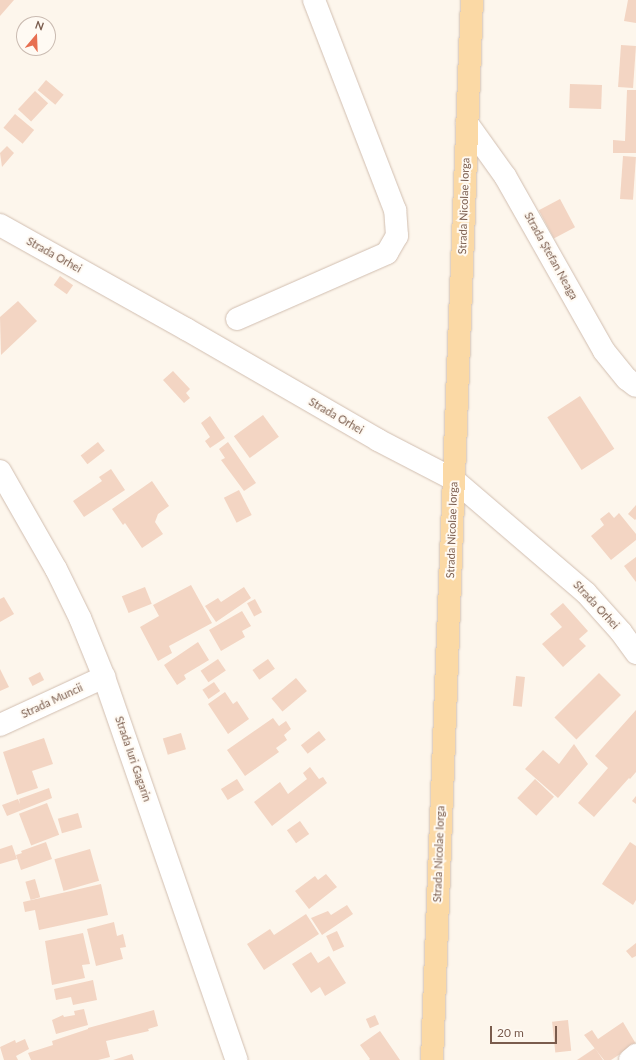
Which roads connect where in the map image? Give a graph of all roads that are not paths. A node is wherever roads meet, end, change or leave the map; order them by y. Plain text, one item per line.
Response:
1 (314, 0) edge
2 (472, 0) edge
3 (467, 123) junction
4 (0, 225) edge
5 (237, 319) dead end
6 (636, 386) edge
7 (0, 471) edge
8 (453, 479) junction
9 (636, 653) edge
10 (104, 677) junction
11 (0, 724) edge
12 (636, 1055) edge
13 (237, 1060) edge
14 (432, 1060) edge
15 (630, 1060) edge

1 - 5 street
2 - 3 main road, Strada Nicolae Iorga
3 - 6 street, Strada Ștefan Neaga
3 - 8 main road, Strada Nicolae Iorga
4 - 8 street, Strada Orhei
7 - 10 street, Strada Iuri Gagarin
8 - 9 street, Strada Orhei
8 - 14 main road, Strada Nicolae Iorga
10 - 11 street, Strada Muncii
10 - 13 street, Strada Iuri Gagarin
12 - 15 street

